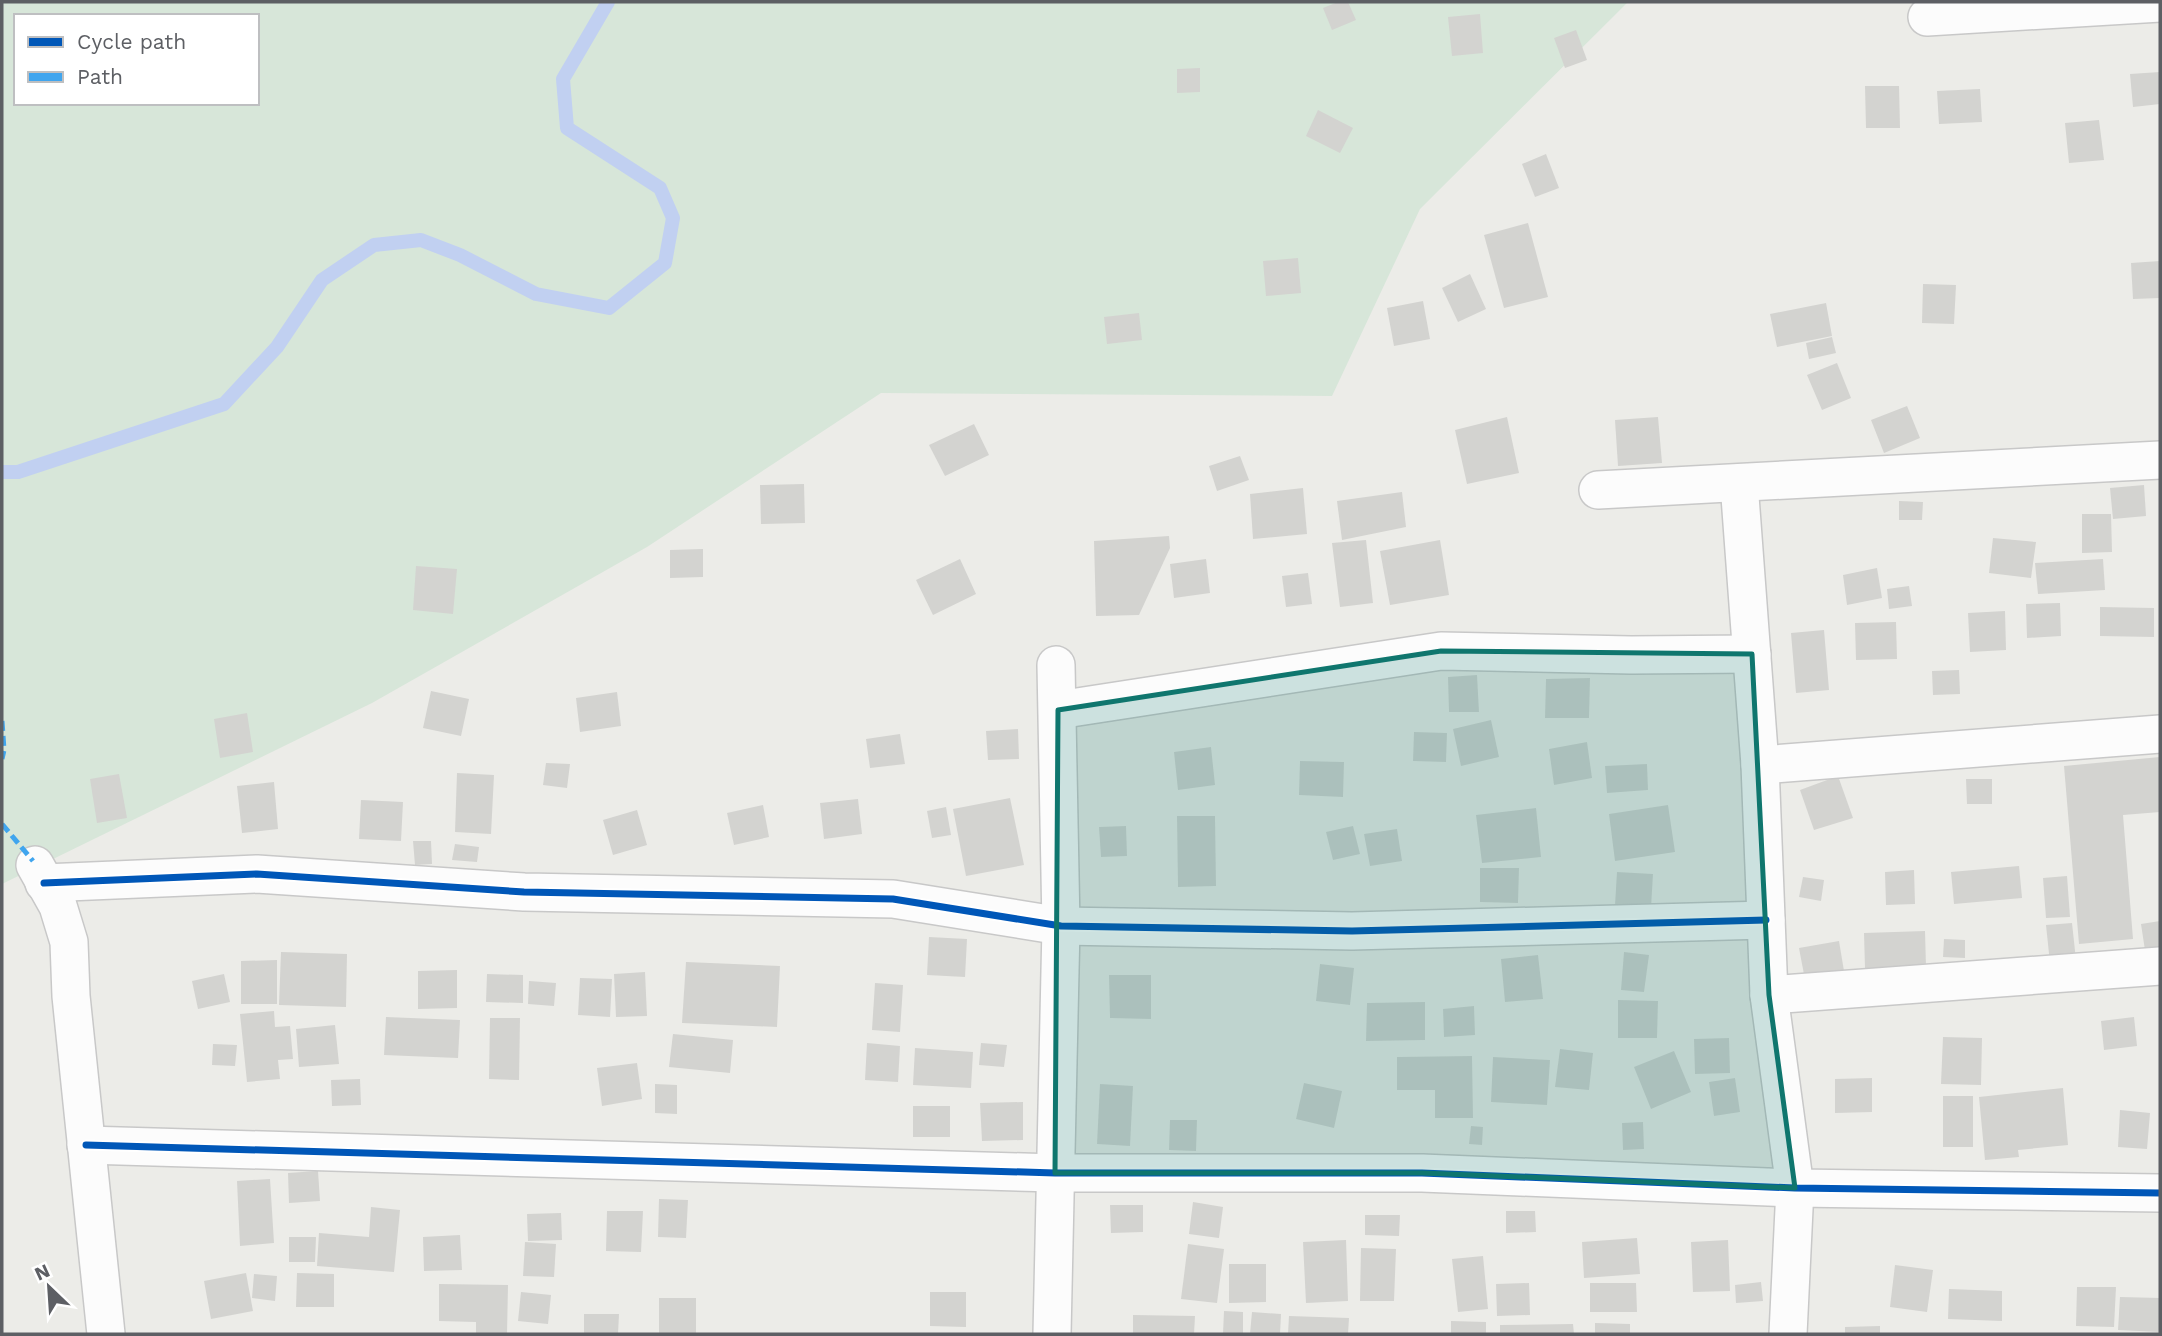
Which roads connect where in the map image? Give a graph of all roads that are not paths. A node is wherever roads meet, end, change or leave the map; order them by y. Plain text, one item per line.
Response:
1 (2160, 3) edge
2 (1927, 17) dead end
3 (2160, 460) edge
4 (1739, 483) junction
5 (1598, 491) dead end
6 (1752, 654) junction
7 (1056, 666) dead end
8 (1058, 709) junction
9 (2160, 734) edge
10 (1760, 765) junction
11 (1766, 920) junction
12 (1061, 926) junction
13 (2160, 966) edge
14 (1769, 995) junction
15 (86, 1145) junction
16 (1055, 1173) junction
17 (1795, 1188) junction
18 (2160, 1193) edge
19 (106, 1334) edge
20 (1052, 1334) edge
21 (1788, 1334) edge

1 - 2 street
3 - 4 street
4 - 5 street
4 - 6 street
6 - 8 street
6 - 10 street
7 - 8 street
8 - 12 street
9 - 10 street
10 - 11 street
11 - 12 street
11 - 14 street
12 - 15 street
12 - 16 street
13 - 14 street
14 - 17 street
15 - 16 street
15 - 19 street
16 - 17 street
16 - 20 street
17 - 18 street
17 - 21 street

